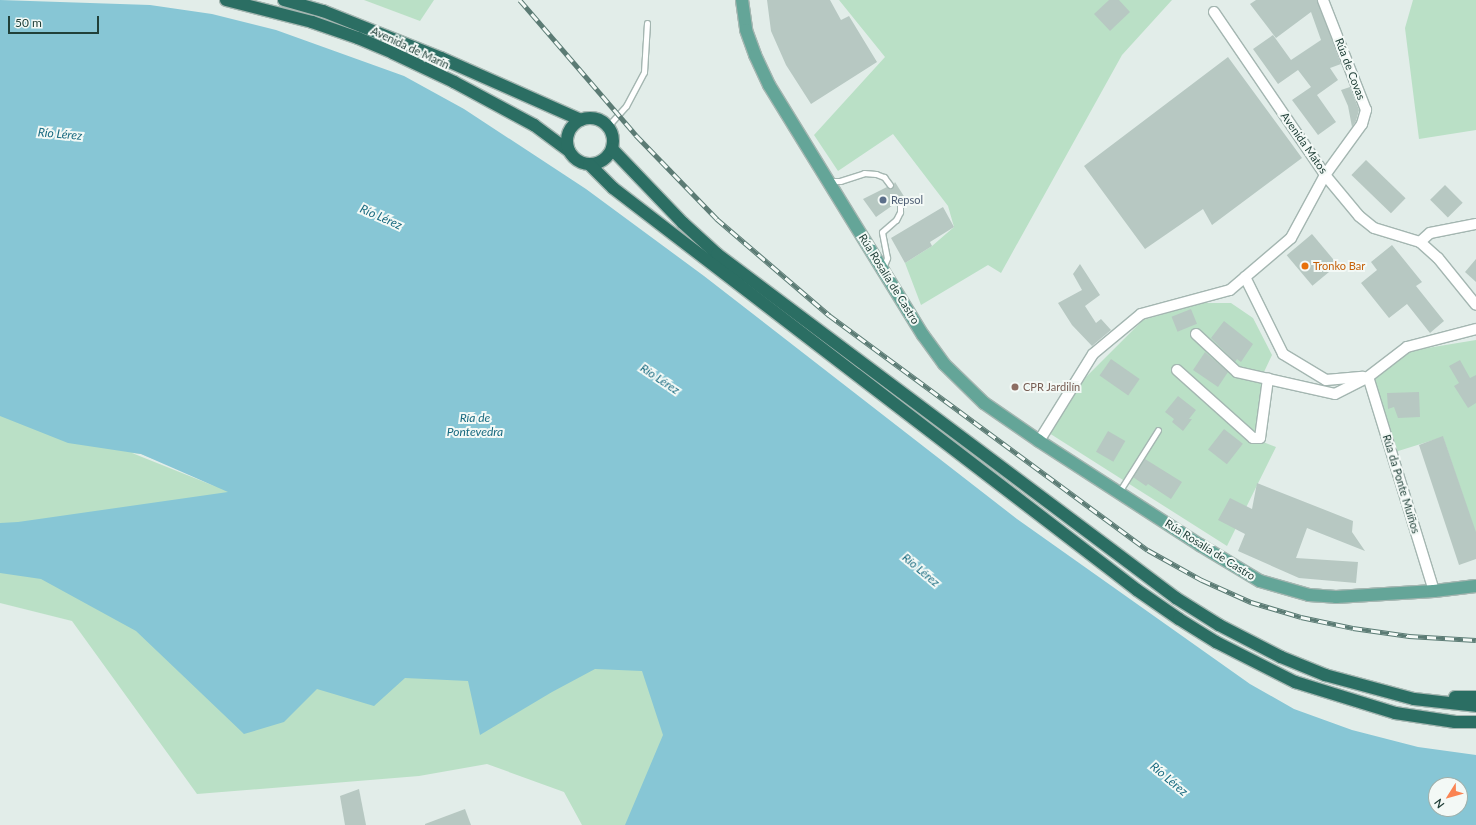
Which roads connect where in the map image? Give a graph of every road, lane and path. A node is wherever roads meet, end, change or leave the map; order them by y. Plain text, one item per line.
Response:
1 (226, 0) edge
2 (287, 0) edge
3 (742, 0) edge
4 (1323, 0) edge
5 (1214, 12) dead end
6 (648, 22) dead end
7 (581, 120) junction
8 (608, 126) junction
9 (612, 149) junction
10 (570, 151) junction
11 (589, 164) junction
12 (1325, 175) junction
13 (828, 181) junction
14 (890, 185) dead end
15 (900, 200) dead end
16 (1476, 224) edge
17 (1420, 242) junction
18 (882, 269) junction
19 (1245, 277) junction
20 (1476, 306) edge
21 (1476, 329) edge
22 (1196, 334) dead end
23 (1177, 370) dead end
24 (1368, 377) junction
25 (1268, 379) junction
26 (1158, 430) dead end
27 (1039, 441) junction
28 (1118, 492) junction
29 (1476, 586) edge
30 (1434, 591) junction
31 (1476, 697) edge
32 (1414, 699) junction
33 (1476, 706) edge
34 (1456, 722) junction
35 (1476, 722) edge
36 (1476, 731) edge

1 - 10 highway, Avenida de Marín
2 - 7 highway, Avenida de Marín
3 - 13 main road, Rúa Rosalía de Castro
4 - 12 street, Rúa de Covas
5 - 12 street, Avenida Matos
6 - 8 lane
7 - 8 highway
7 - 10 highway
8 - 9 highway
9 - 11 highway
9 - 32 highway
10 - 11 highway
11 - 34 highway
12 - 17 street, Avenida Matos
12 - 19 street, Rúa de Covas
13 - 14 lane
13 - 18 main road, Rúa Rosalía de Castro
15 - 18 lane
16 - 17 street
17 - 20 street
18 - 27 main road, Rúa Rosalía de Castro
19 - 24 street
19 - 27 street, Rúa de Covas
21 - 24 street
22 - 25 street
23 - 25 street
24 - 25 street
24 - 30 street, Rúa da Ponte Muíños
26 - 28 lane
27 - 28 main road, Rúa Rosalía de Castro
28 - 30 main road, Rúa Rosalía de Castro
29 - 30 main road, Rúa Rosalía de Castro
31 - 32 highway
32 - 33 highway
34 - 35 highway
34 - 36 highway

